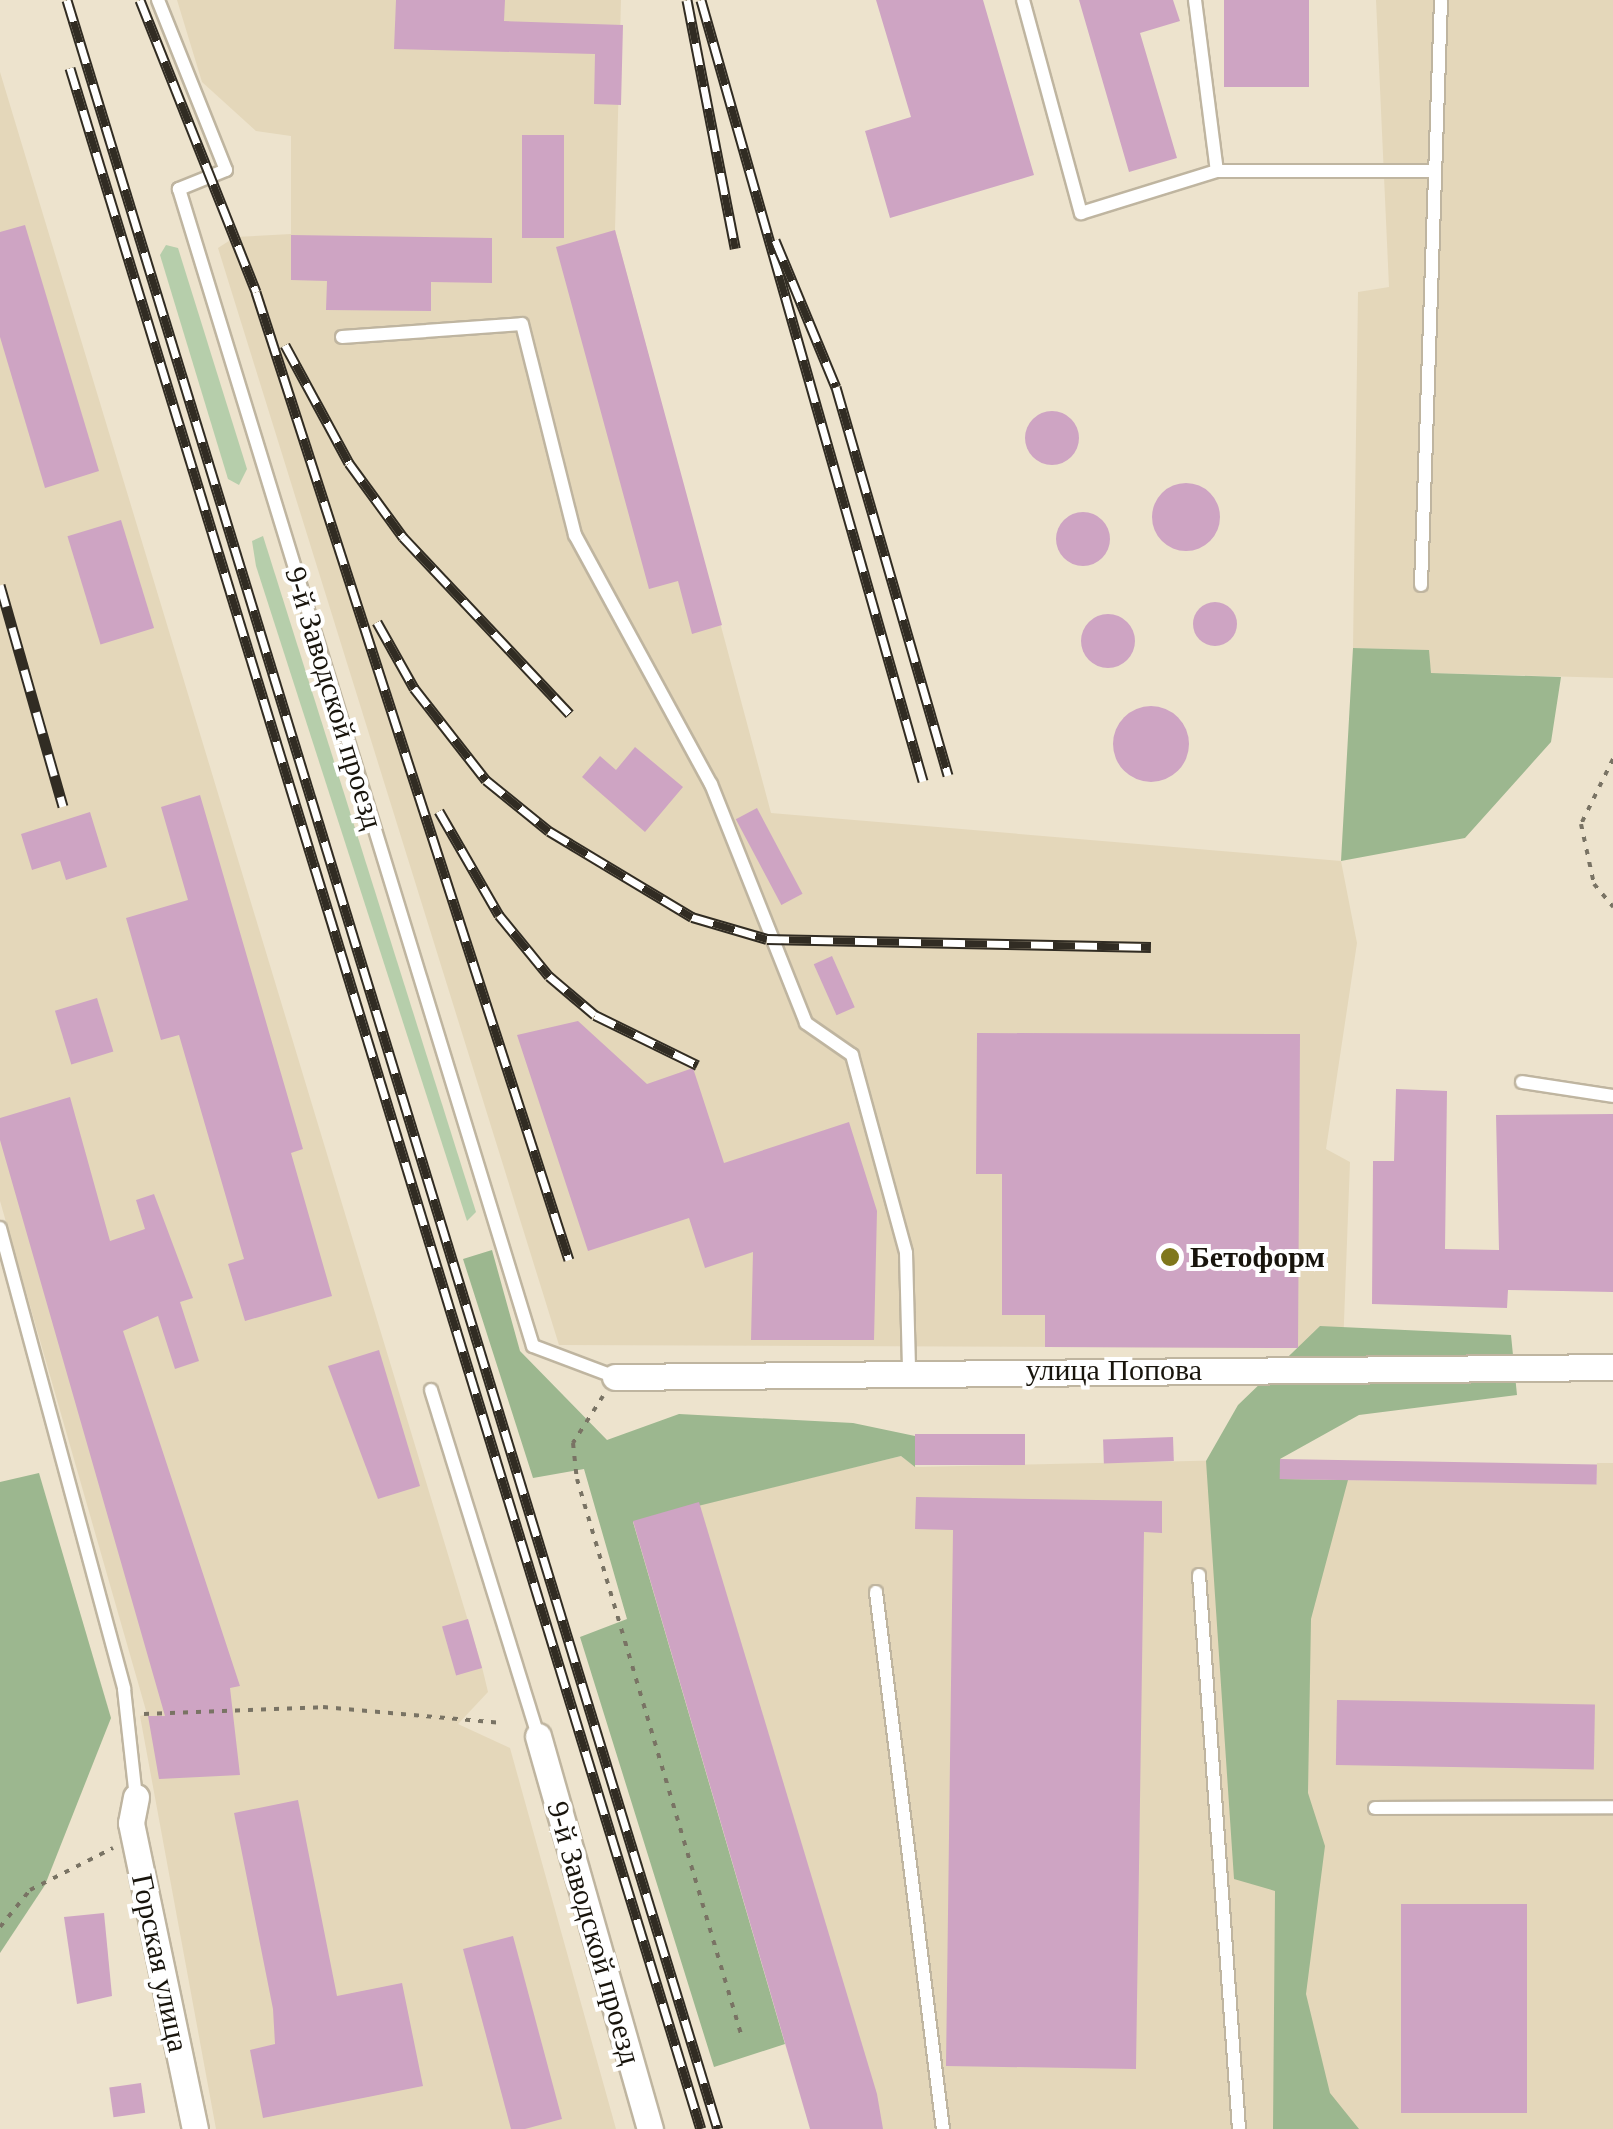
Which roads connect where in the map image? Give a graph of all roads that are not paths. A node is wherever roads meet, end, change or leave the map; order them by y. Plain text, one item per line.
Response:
1 (158, 0) edge
2 (1023, 0) edge
3 (1195, 0) edge
4 (1441, 0) edge
5 (1217, 171) junction
6 (1430, 171) junction
7 (342, 336) dead end
8 (1422, 585) dead end
9 (1522, 1082) dead end
10 (1613, 1096) edge
11 (0, 1228) edge
12 (1613, 1367) edge
13 (909, 1371) junction
14 (615, 1377) joint
15 (430, 1390) dead end
16 (1199, 1575) dead end
17 (876, 1592) dead end
18 (538, 1736) joint
19 (136, 1797) joint
20 (1613, 1807) edge
21 (1375, 1808) dead end
22 (195, 2129) edge
23 (650, 2129) edge
24 (943, 2129) edge
25 (1239, 2129) edge

1 - 14 lane, 9-й Заводской проезд
2 - 5 lane
3 - 5 lane
4 - 6 lane
5 - 6 lane
6 - 8 lane
7 - 13 lane
9 - 10 lane
11 - 19 lane
12 - 13 street, улица Попова
13 - 14 street, улица Попова
15 - 18 lane
16 - 25 lane
17 - 24 lane
18 - 23 street, 9-й Заводской проезд
19 - 22 street, Горская улица
20 - 21 lane

